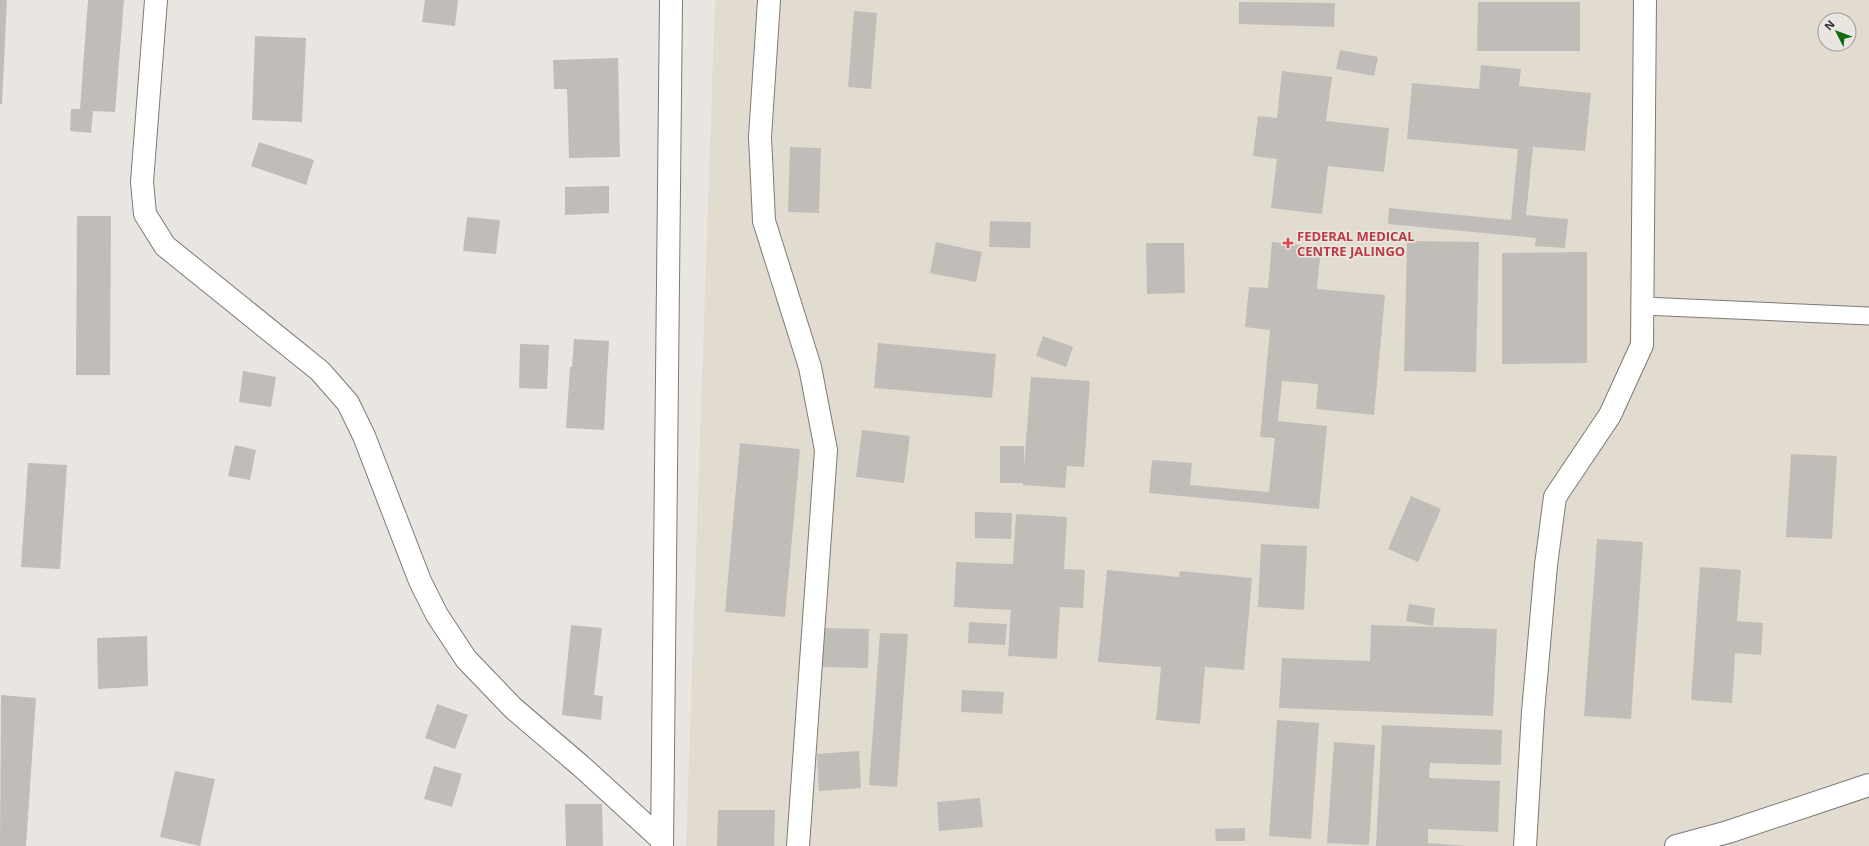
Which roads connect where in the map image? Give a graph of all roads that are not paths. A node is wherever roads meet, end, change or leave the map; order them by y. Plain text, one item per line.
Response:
1 (156, 0) edge
2 (671, 0) edge
3 (769, 0) edge
4 (1645, 0) edge
5 (1642, 306) junction
6 (1869, 316) edge
7 (1869, 785) edge
8 (662, 843) edge
9 (798, 846) edge
10 (1525, 846) edge
11 (1676, 846) edge

1 - 8 street
2 - 8 street
3 - 9 street
4 - 5 street
5 - 6 lane
5 - 10 street
7 - 11 street

